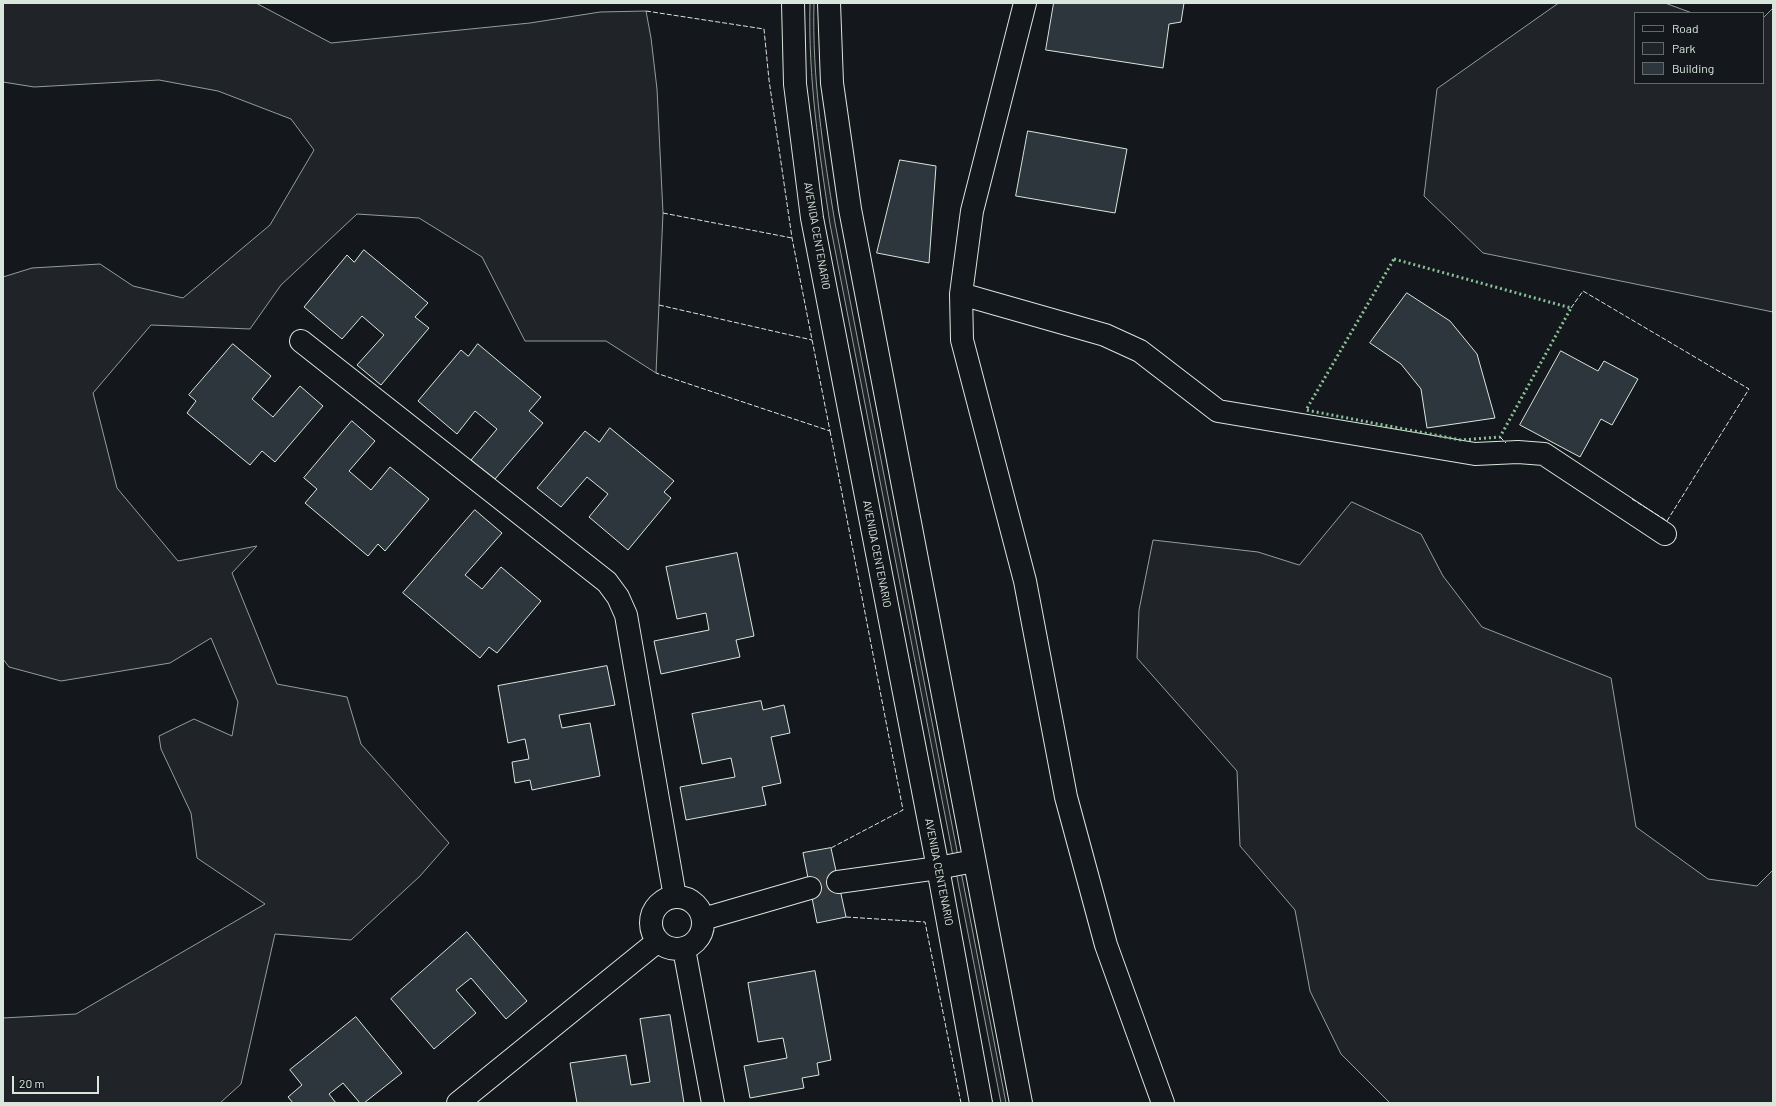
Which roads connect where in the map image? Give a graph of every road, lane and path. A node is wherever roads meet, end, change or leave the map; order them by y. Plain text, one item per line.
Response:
1 (792, 3) edge
2 (830, 3) edge
3 (1025, 3) edge
4 (960, 294) junction
5 (301, 341) dead end
6 (1665, 534) dead end
7 (974, 861) junction
8 (938, 868) junction
9 (838, 882) tunnel mouth
10 (810, 888) tunnel mouth
11 (675, 897) junction
12 (703, 919) junction
13 (658, 940) junction
14 (684, 948) junction
15 (458, 1103) edge
16 (713, 1103) edge
17 (981, 1103) edge
18 (1021, 1103) edge
19 (1163, 1103) edge

1 - 8 main road, AVENIDA CENTENARIO
2 - 7 main road
3 - 4 main road
4 - 6 main road
4 - 19 main road
5 - 11 main road
7 - 8 main road
7 - 18 main road
8 - 9 main road
8 - 17 main road, AVENIDA CENTENARIO
10 - 12 main road
11 - 12 main road
11 - 13 main road
12 - 14 main road
13 - 14 main road
13 - 15 main road
14 - 16 main road

